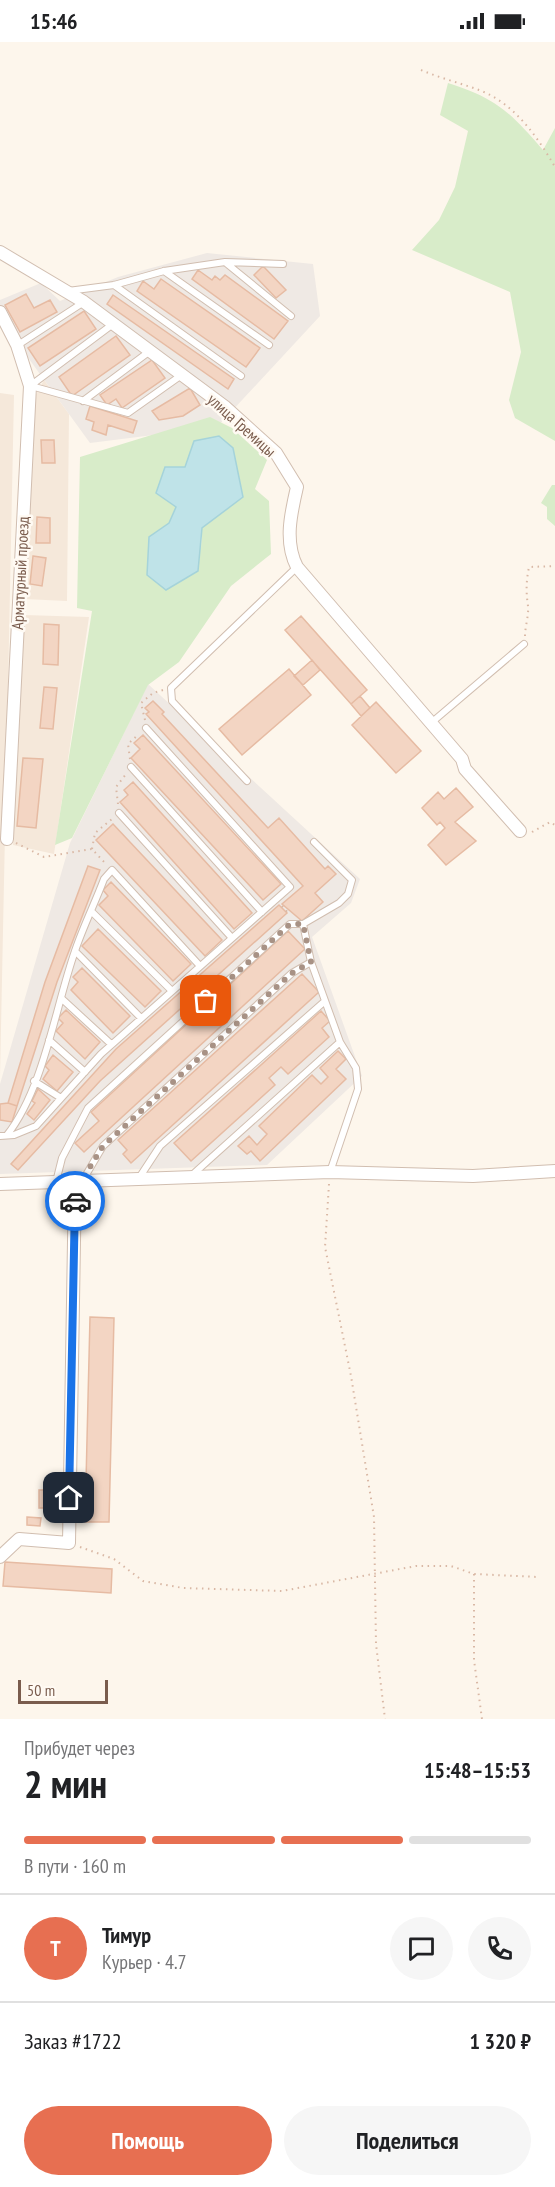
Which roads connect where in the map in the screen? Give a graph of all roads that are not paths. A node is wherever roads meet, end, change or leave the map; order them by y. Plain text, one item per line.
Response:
1 (0, 252) edge
2 (225, 262) junction
3 (283, 264) dead end
4 (164, 271) junction
5 (114, 285) junction
6 (68, 291) junction
7 (84, 302) junction
8 (0, 312) edge
9 (291, 316) dead end
10 (114, 324) junction
11 (17, 345) junction
12 (269, 345) dead end
13 (151, 351) junction
14 (183, 374) junction
15 (241, 376) dead end
16 (30, 386) junction
17 (83, 401) junction
18 (297, 567) junction
19 (524, 644) road end
20 (431, 723) junction
21 (146, 728) dead end
22 (131, 767) dead end
23 (247, 781) dead end
24 (119, 813) dead end
25 (520, 831) road end
26 (7, 839) road end
27 (314, 842) dead end
28 (92, 911) junction
29 (262, 912) junction
30 (301, 924) junction
31 (232, 938) junction
32 (75, 951) junction
33 (311, 962) junction
34 (200, 966) junction
35 (172, 991) junction
36 (61, 998) junction
37 (325, 1001) junction
38 (141, 1018) junction
39 (49, 1040) junction
40 (340, 1042) junction
41 (111, 1044) junction
42 (85, 1072) junction
43 (34, 1081) junction
44 (61, 1098) junction
45 (3, 1136) edge
46 (555, 1171) edge
47 (330, 1172) junction
48 (190, 1177) junction
49 (139, 1179) junction
50 (79, 1181) junction
51 (56, 1182) junction
52 (0, 1184) edge
53 (0, 1557) edge

1 - 6 street, улица Гремицы
2 - 3 lane
2 - 4 lane
2 - 9 lane
4 - 5 lane
4 - 12 lane
5 - 6 lane
5 - 15 lane
6 - 7 street, улица Гремицы
7 - 10 street, улица Гремицы
7 - 11 lane
8 - 11 street, Арматурный проезд
10 - 13 street, улица Гремицы
10 - 16 lane
11 - 16 street, Арматурный проезд
13 - 14 street, улица Гремицы
13 - 17 lane
14 - 17 lane
14 - 18 street, улица Гремицы
16 - 17 lane
16 - 26 street, Арматурный проезд
18 - 20 street, улица Гремицы
18 - 23 lane
19 - 20 lane
20 - 25 street, улица Гремицы
21 - 29 lane
22 - 29 lane
24 - 31 lane
27 - 30 lane
28 - 32 lane
28 - 34 lane
28 - 35 lane
29 - 31 lane
30 - 33 lane
30 - 51 lane
31 - 34 lane
32 - 36 lane
32 - 38 lane
33 - 37 lane
33 - 50 lane
34 - 35 lane
35 - 38 lane
36 - 39 lane
36 - 41 lane
37 - 40 lane
37 - 49 lane
38 - 41 lane
39 - 42 lane
39 - 43 lane
40 - 47 lane
40 - 48 lane
41 - 42 lane
42 - 44 lane
43 - 44 lane
43 - 45 lane
44 - 45 lane
46 - 47 street
47 - 48 street
48 - 49 street
49 - 50 street
50 - 51 street
50 - 53 street
51 - 52 street

